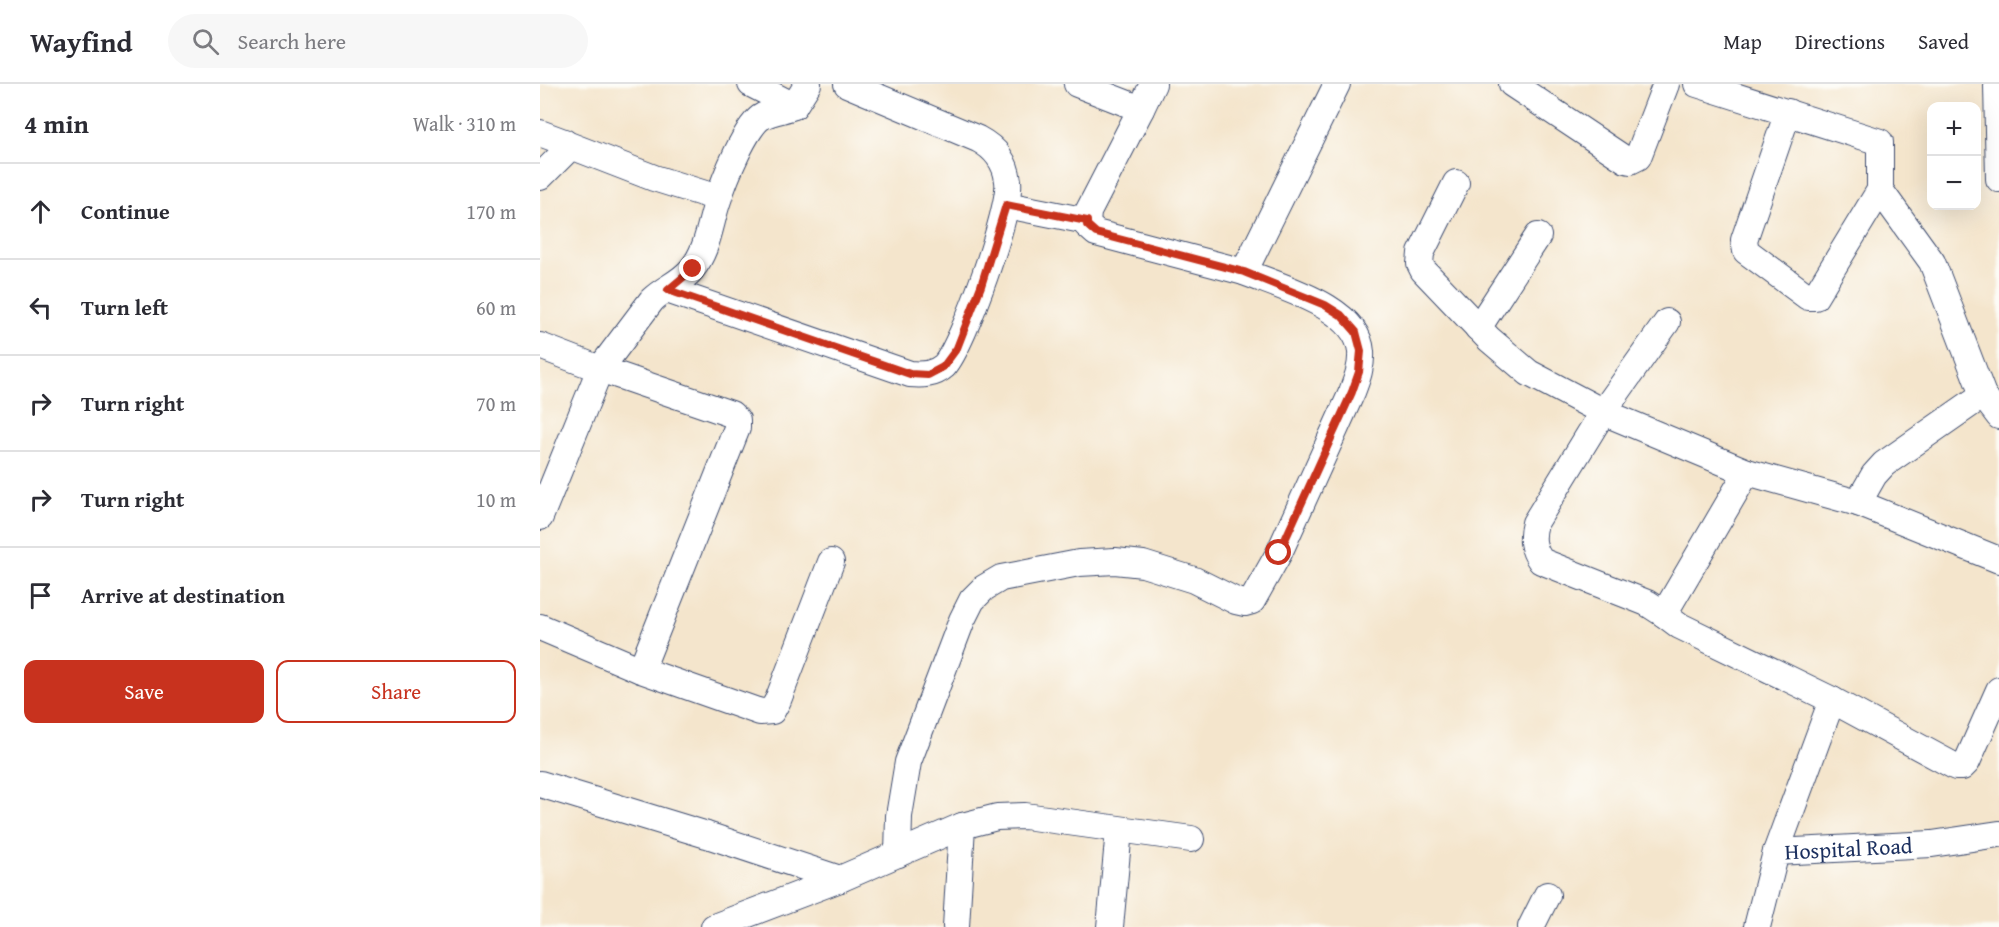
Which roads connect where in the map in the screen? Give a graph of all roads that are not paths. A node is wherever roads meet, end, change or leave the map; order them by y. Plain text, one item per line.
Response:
1 (751, 84) edge
2 (808, 84) edge
3 (847, 84) edge
4 (1077, 84) edge
5 (1153, 84) edge
6 (1337, 84) edge
7 (1512, 84) edge
8 (1666, 84) edge
9 (1697, 84) edge
10 (1997, 84) edge
11 (794, 106) junction
12 (1141, 109) junction
13 (1788, 112) junction
14 (540, 133) edge
15 (566, 144) junction
16 (540, 177) edge
17 (1999, 179) edge
18 (1456, 183) dead end
19 (1880, 190) junction
20 (718, 198) junction
21 (1006, 205) junction
22 (1087, 221) junction
23 (1538, 236) dead end
24 (1244, 272) junction
25 (668, 290) junction
26 (1667, 322) dead end
27 (1478, 328) junction
28 (540, 346) edge
29 (600, 369) junction
30 (1983, 396) junction
31 (1603, 412) junction
32 (1999, 416) edge
33 (1747, 472) junction
34 (1858, 502) junction
35 (540, 517) edge
36 (1999, 560) edge
37 (831, 562) dead end
38 (1664, 614) junction
39 (540, 627) edge
40 (641, 670) junction
41 (1999, 690) edge
42 (1832, 700) junction
43 (540, 784) edge
44 (962, 826) junction
45 (1119, 830) junction
46 (1999, 834) edge
47 (1191, 839) dead end
48 (1776, 852) junction
49 (898, 854) junction
50 (840, 879) junction
51 (1547, 895) dead end
52 (714, 927) edge
53 (956, 927) edge
54 (1110, 927) edge
55 (1531, 927) edge
56 (1757, 927) edge

1 - 11 street
2 - 11 street
3 - 21 street
4 - 12 street
5 - 12 street
6 - 24 street
7 - 8 street
9 - 13 street
10 - 17 street
11 - 20 street
12 - 22 street
13 - 19 street
13 - 19 street
14 - 15 street
15 - 16 street
15 - 20 street
18 - 27 street
19 - 30 street
20 - 25 street
21 - 22 street
21 - 25 street
22 - 24 street
23 - 27 street
24 - 49 street
25 - 29 street
26 - 31 street
27 - 31 street
28 - 29 street
29 - 35 street
29 - 40 street
30 - 32 street
30 - 34 street
31 - 33 street
31 - 38 street
33 - 34 street
33 - 38 street
34 - 36 street
37 - 40 street
38 - 42 street
39 - 40 street
41 - 42 street
42 - 48 street
43 - 50 street
44 - 45 street
44 - 49 street
44 - 53 street
45 - 47 street
45 - 54 street
46 - 48 street, Hospital Road
48 - 56 street, Hospital Road
49 - 50 street
50 - 52 street
51 - 55 street

